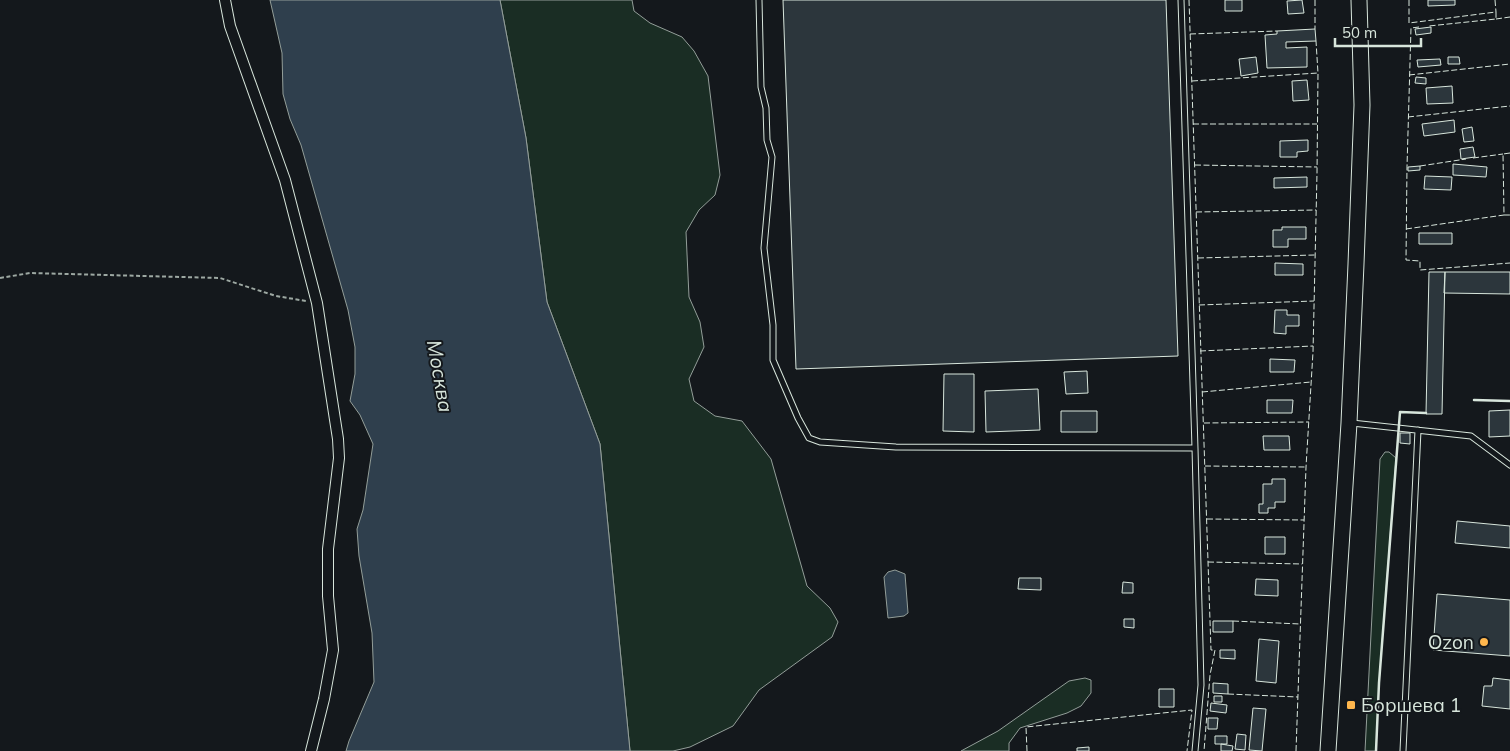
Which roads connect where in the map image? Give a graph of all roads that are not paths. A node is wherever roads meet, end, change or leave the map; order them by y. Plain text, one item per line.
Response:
1 (225, 0) edge
2 (759, 0) edge
3 (1181, 0) edge
4 (1359, 0) edge
5 (1349, 423) junction
6 (1418, 430) junction
7 (1195, 448) junction
8 (1510, 465) edge
9 (311, 751) edge
10 (1196, 751) edge
11 (1328, 751) edge
12 (1403, 751) edge

1 - 9 street
2 - 7 lane
3 - 7 lane
4 - 5 main road
5 - 6 lane
5 - 11 main road
6 - 8 lane
6 - 12 lane
7 - 10 lane

